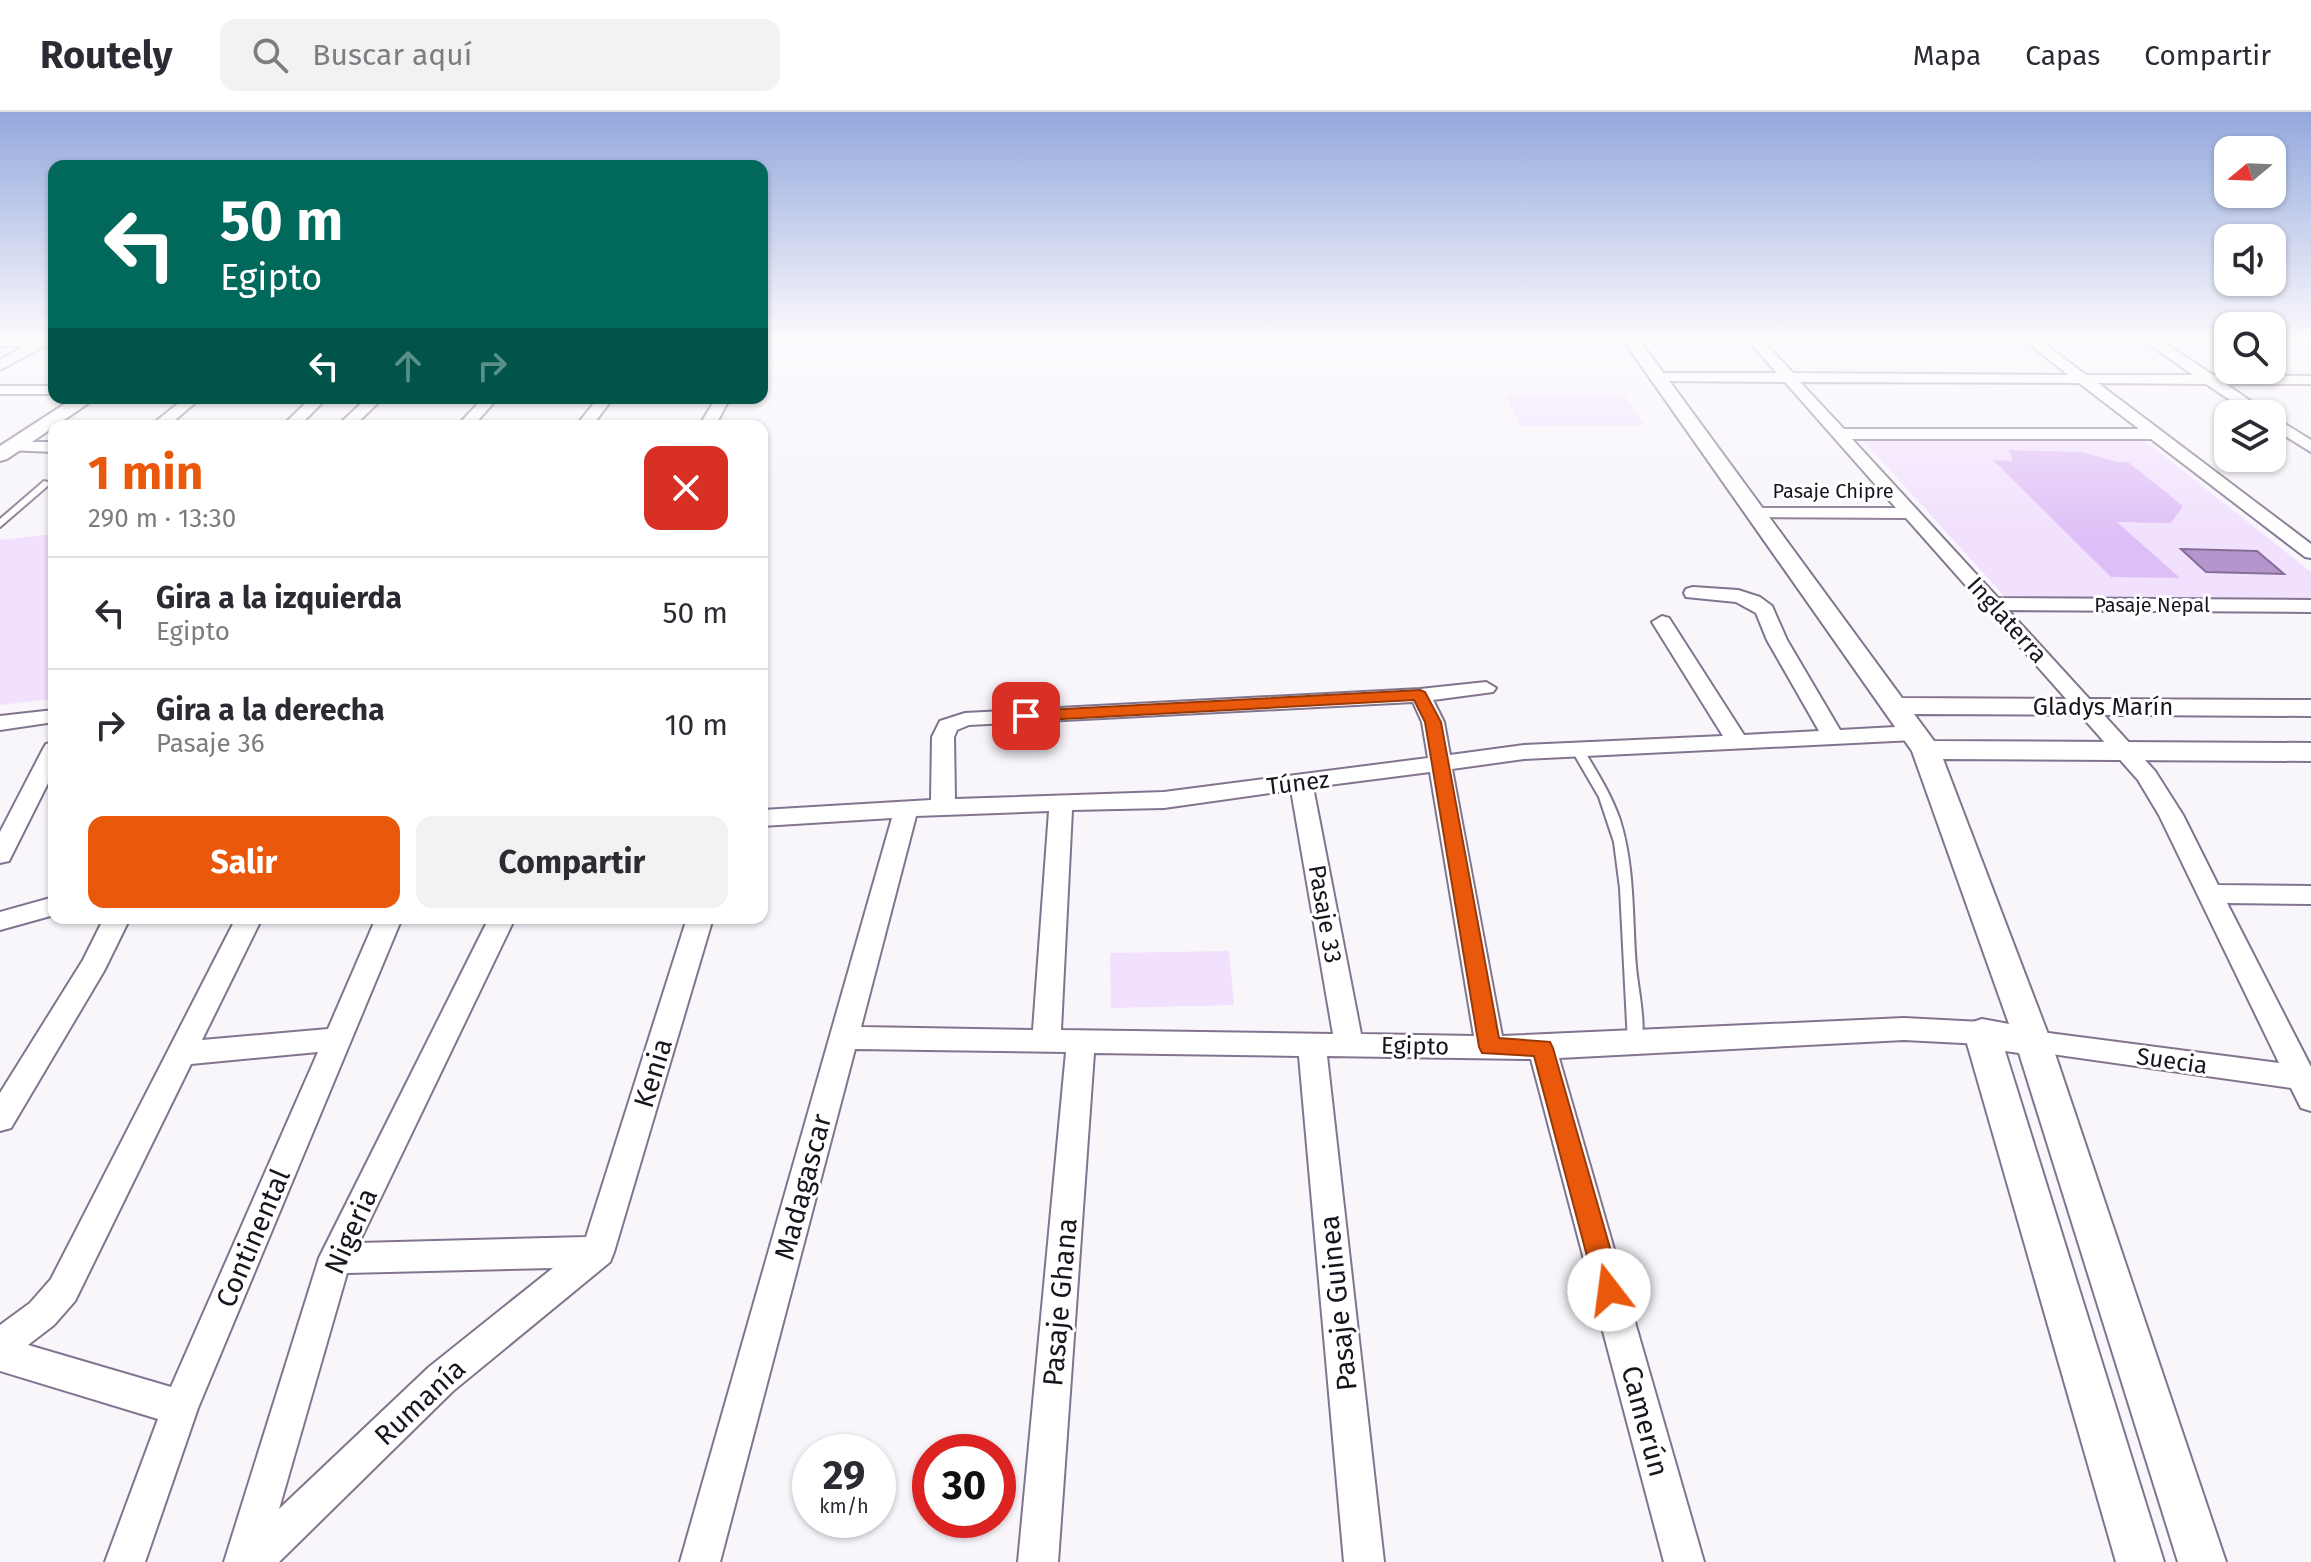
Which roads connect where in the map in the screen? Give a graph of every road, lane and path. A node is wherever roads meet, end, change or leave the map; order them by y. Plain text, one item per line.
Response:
1 (76, 405) edge
2 (185, 405) edge
3 (313, 405) edge
4 (369, 405) edge
5 (485, 405) edge
6 (1678, 405) edge
7 (1813, 405) edge
8 (2117, 405) edge
9 (51, 420) edge
10 (166, 420) edge
11 (296, 420) edge
12 (352, 420) edge
13 (471, 420) edge
14 (48, 422) edge
15 (2286, 431) edge
16 (1839, 434) junction
17 (2155, 434) junction
18 (2292, 435) junction
19 (2311, 435) edge
20 (48, 447) edge
21 (2311, 447) edge
22 (4, 449) edge
23 (47, 483) dead end
24 (1756, 513) junction
25 (1911, 513) junction
26 (0, 524) edge
27 (2311, 553) edge
28 (1693, 593) dead end
29 (1993, 604) junction
30 (2311, 606) edge
31 (1662, 622) dead end
32 (1486, 688) dead end
33 (1420, 695) junction
34 (1894, 706) junction
35 (2085, 707) junction
36 (2311, 708) edge
37 (48, 717) edge
38 (0, 723) edge
39 (1833, 736) junction
40 (1737, 740) junction
41 (1920, 741) junction
42 (1577, 749) junction
43 (2124, 751) junction
44 (2311, 752) edge
45 (48, 761) edge
46 (1438, 765) junction
47 (1301, 783) junction
48 (1061, 802) junction
49 (943, 807) junction
50 (906, 811) junction
51 (768, 818) edge
52 (0, 855) edge
53 (2210, 894) junction
54 (2311, 895) edge
55 (48, 908) edge
56 (0, 921) edge
57 (114, 924) edge
58 (246, 924) edge
59 (386, 924) edge
60 (499, 924) edge
61 (698, 924) edge
62 (1982, 1033) junction
63 (844, 1038) junction
64 (338, 1039) junction
65 (1046, 1040) junction
66 (1081, 1041) junction
67 (2033, 1042) junction
68 (1635, 1043) junction
69 (1312, 1044) junction
70 (1349, 1045) junction
71 (1490, 1047) junction
72 (1542, 1048) junction
73 (182, 1053) junction
74 (2308, 1086) edge
75 (0, 1119) edge
76 (601, 1240) junction
77 (335, 1258) junction
78 (0, 1346) edge
79 (0, 1354) edge
80 (180, 1408) junction
81 (125, 1562) edge
82 (244, 1562) edge
83 (251, 1562) edge
84 (700, 1562) edge
85 (1038, 1562) edge
86 (1364, 1562) edge
87 (1684, 1562) edge
88 (2140, 1562) edge
89 (2202, 1562) edge

1 - 9 street
2 - 10 street
3 - 11 street
4 - 12 street
5 - 13 street
6 - 24 street
7 - 16 street, Inglaterra
8 - 17 street
14 - 22 street
15 - 18 street
16 - 17 street
16 - 25 street, Inglaterra
17 - 27 street
18 - 19 street
18 - 21 street
20 - 22 street
23 - 26 lane
24 - 25 street, Pasaje Chipre
24 - 34 street
25 - 29 street, Inglaterra
28 - 39 street
29 - 30 street, Pasaje Nepal
29 - 35 street, Inglaterra
31 - 40 street
32 - 33 street
33 - 46 street
33 - 49 street
34 - 35 street, Gladys Marín
34 - 41 street
35 - 36 street, Gladys Marín
35 - 43 street, Inglaterra
37 - 38 street
39 - 40 street, Túnez
39 - 41 street, Túnez
40 - 42 street, Túnez
41 - 43 street, Gladys Marín
41 - 67 street
42 - 46 street, Túnez
42 - 68 lane
43 - 44 street, Gladys Marín
43 - 53 street, Inglaterra
45 - 52 street
46 - 47 street, Túnez
46 - 71 street
47 - 48 street, Túnez
47 - 70 street, Pasaje 33
48 - 49 street, Túnez
48 - 65 street
49 - 50 street, Túnez
50 - 51 street, Túnez
50 - 63 street, Madagascar
53 - 54 street
53 - 74 street, Inglaterra
55 - 56 street
57 - 75 street
58 - 73 street
59 - 64 street, Continental
60 - 77 street, Nigeria
61 - 76 street, Kenia
62 - 67 street, Egipto
62 - 68 street, Egipto
62 - 88 street
63 - 65 street, Egipto
63 - 84 street, Madagascar
64 - 73 street
64 - 80 street, Continental
65 - 66 street, Egipto
66 - 69 street, Egipto
66 - 85 street, Pasaje Ghana
67 - 74 street, Suecia
67 - 89 street
68 - 72 street, Egipto
69 - 70 street, Egipto
69 - 86 street, Pasaje Guinea
70 - 71 street, Egipto
71 - 72 street, Egipto
72 - 87 street, Camerún
73 - 78 street
76 - 77 street
76 - 83 street, Rumanía
77 - 82 street, Nigeria
79 - 80 street
80 - 81 street, Continental

